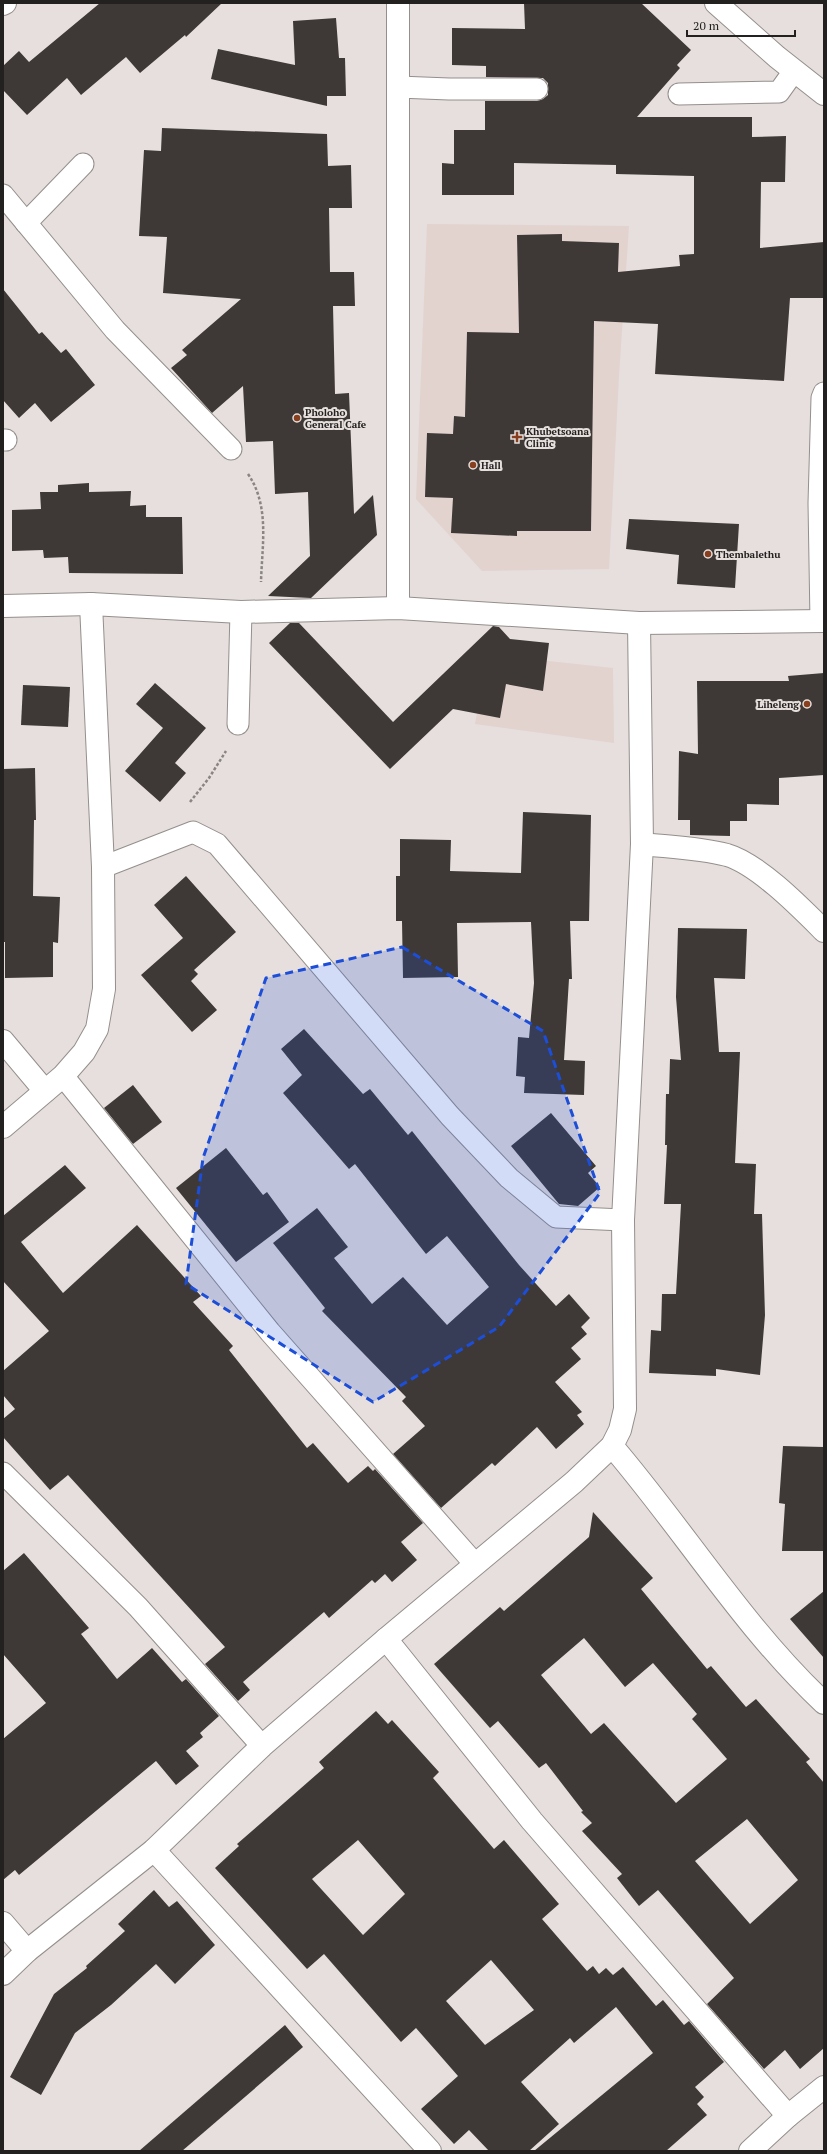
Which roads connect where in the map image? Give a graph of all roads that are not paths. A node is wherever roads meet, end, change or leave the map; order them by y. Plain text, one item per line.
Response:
1 (398, 3) edge
2 (716, 3) edge
3 (794, 71) junction
4 (398, 87) junction
5 (537, 89) dead end
6 (679, 94) dead end
7 (824, 94) edge
8 (83, 164) dead end
9 (3, 195) edge
10 (26, 223) junction
11 (824, 393) edge
12 (230, 449) road end
13 (91, 604) junction
14 (3, 606) edge
15 (398, 608) junction
16 (250, 612) junction
17 (822, 621) edge
18 (638, 623) junction
19 (238, 724) road end
20 (642, 844) junction
21 (103, 867) junction
22 (824, 931) edge
23 (3, 1041) edge
24 (63, 1076) junction
25 (45, 1092) junction
26 (3, 1127) edge
27 (623, 1220) junction
28 (612, 1446) junction
29 (3, 1473) edge
30 (475, 1564) junction
31 (386, 1639) junction
32 (824, 1703) edge
33 (262, 1746) junction
34 (154, 1850) junction
35 (3, 1923) edge
36 (27, 1951) junction
37 (3, 1974) edge
38 (824, 2087) edge
39 (788, 2116) junction
40 (430, 2151) edge
41 (750, 2151) edge

1 - 4 street
2 - 3 street
3 - 6 lane
3 - 7 street
4 - 5 lane
4 - 15 street
8 - 10 lane
9 - 10 lane
10 - 12 lane
11 - 17 lane
13 - 14 street
13 - 16 street
13 - 21 street
15 - 16 street
15 - 18 street
16 - 19 lane
17 - 18 street
18 - 20 street
20 - 22 street
20 - 27 street
21 - 24 street
21 - 27 lane
23 - 25 street
24 - 25 street
24 - 30 lane
25 - 26 street
27 - 28 street
28 - 30 street
28 - 32 street
29 - 33 lane
30 - 31 street
31 - 33 street
31 - 39 street
33 - 34 street
34 - 36 street
34 - 40 street
35 - 36 street
36 - 37 street
38 - 39 street
39 - 41 street

